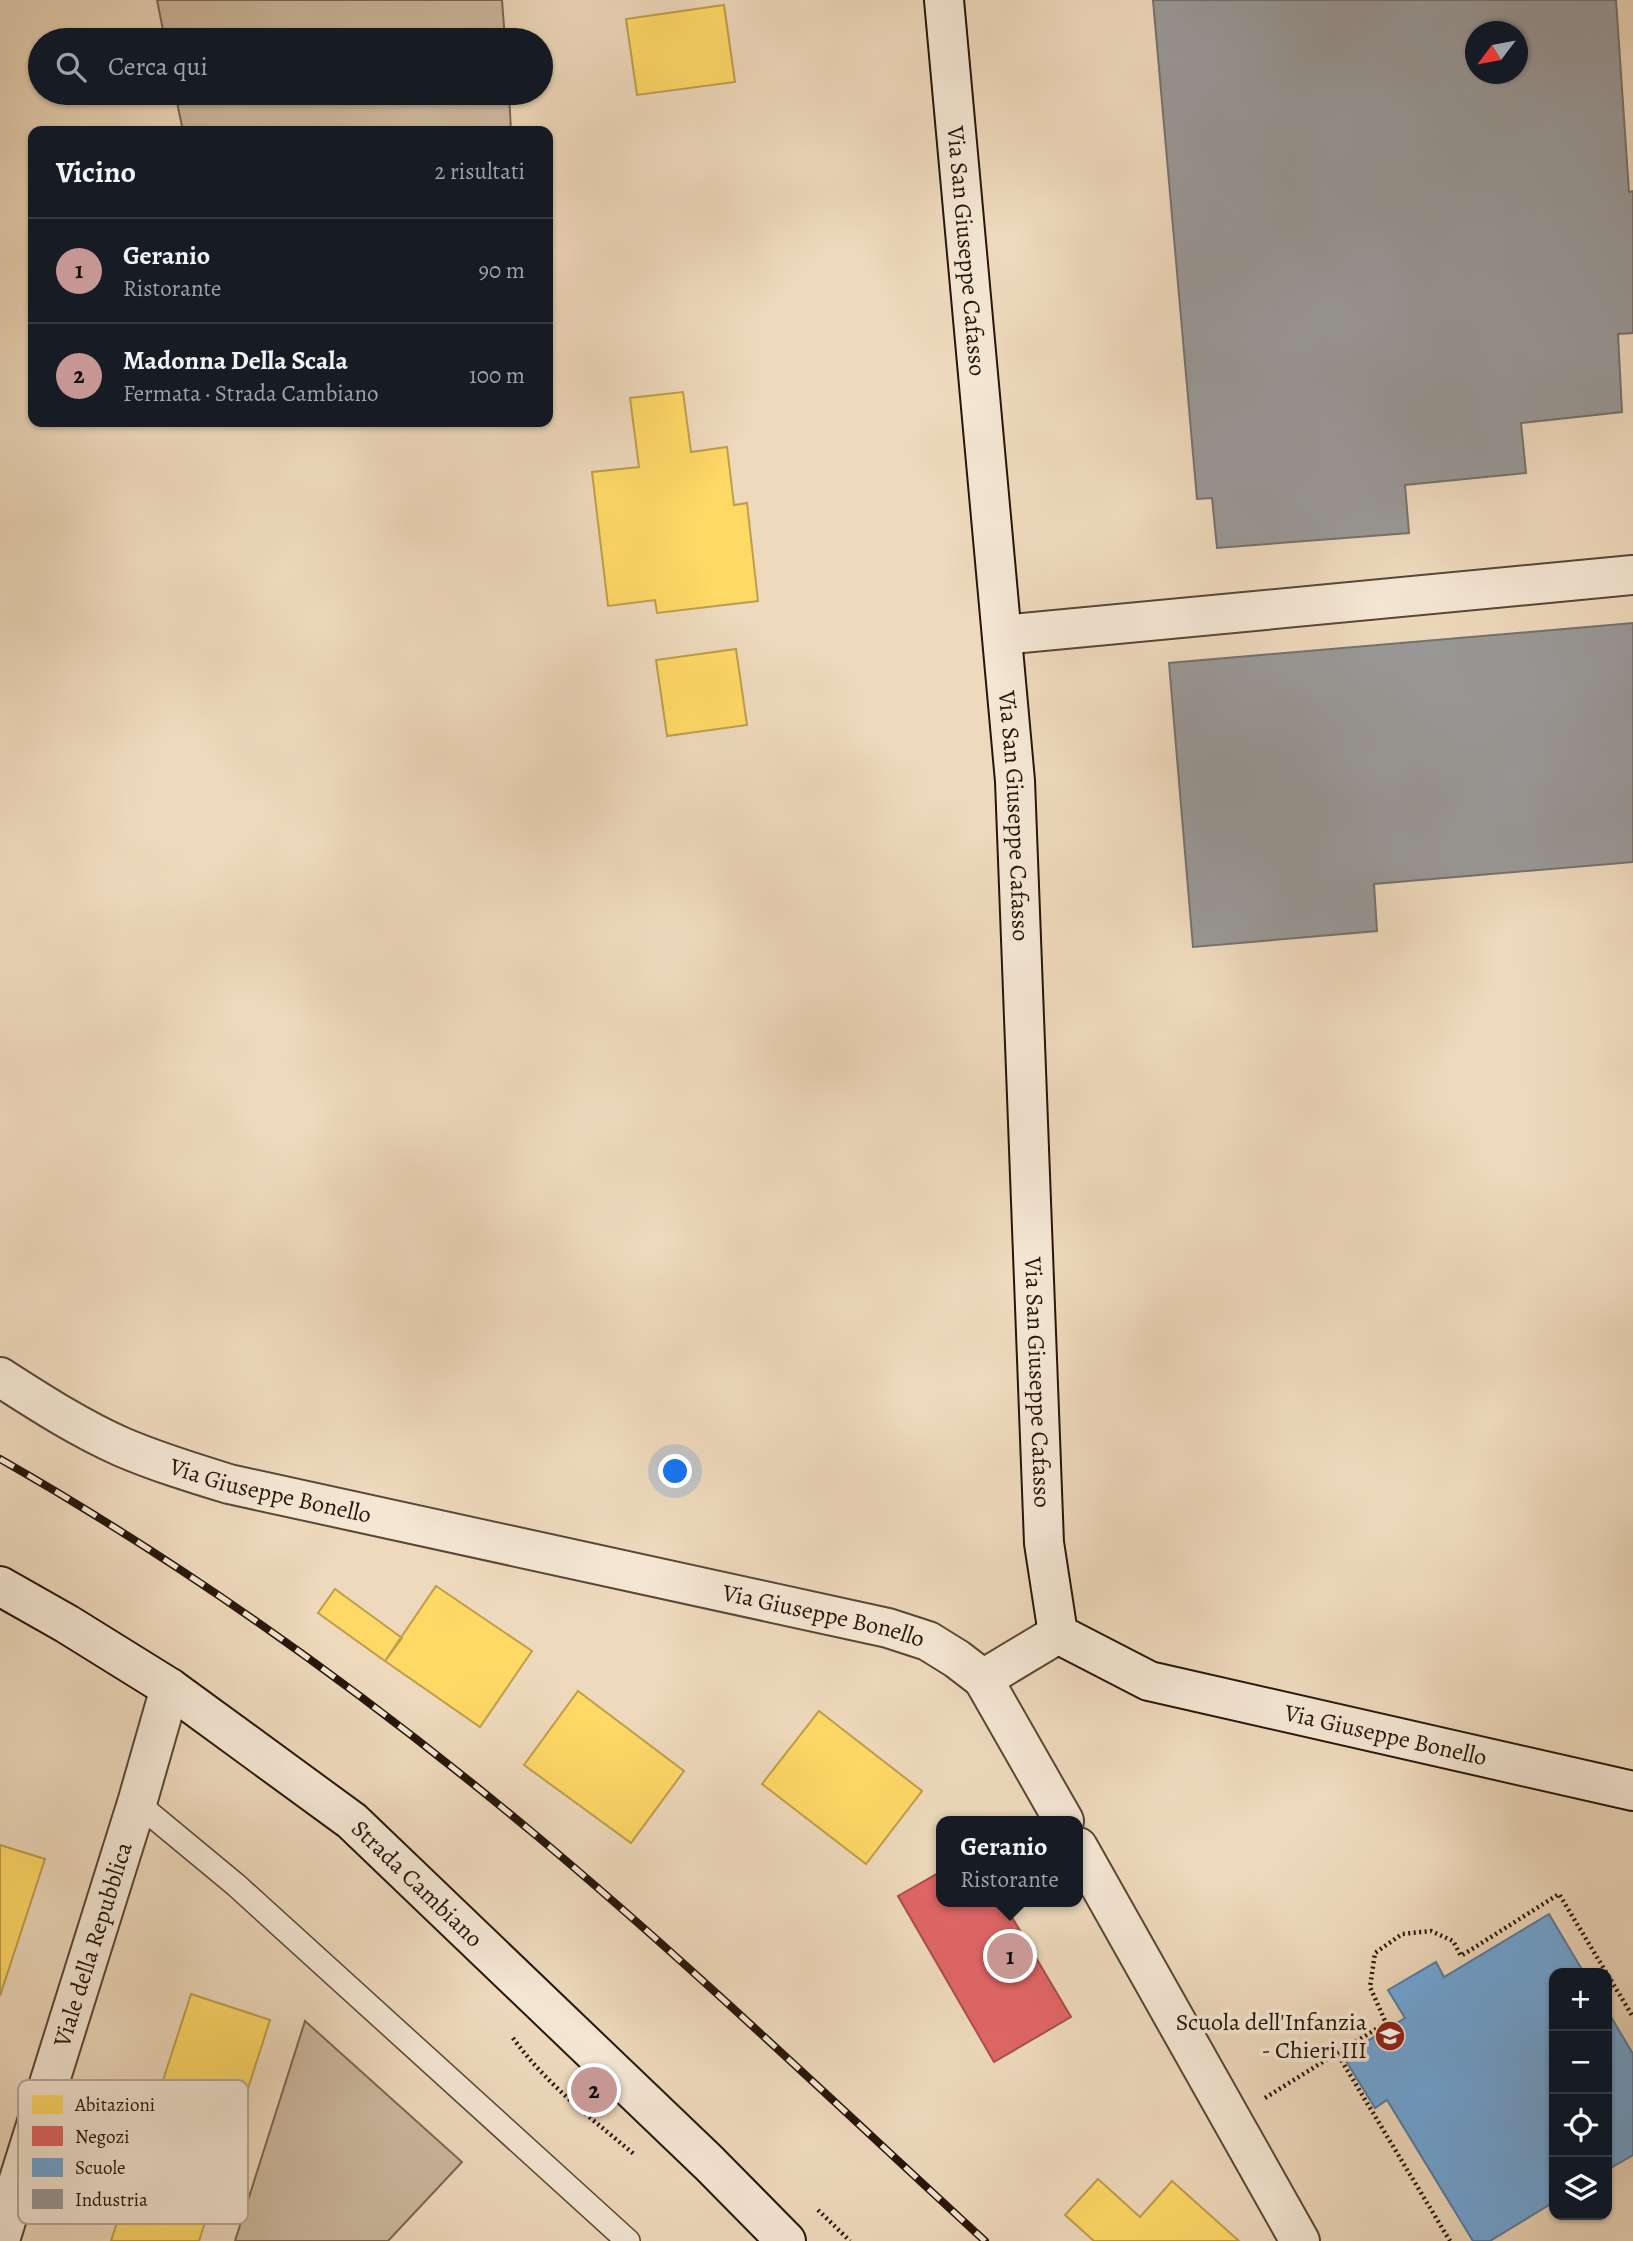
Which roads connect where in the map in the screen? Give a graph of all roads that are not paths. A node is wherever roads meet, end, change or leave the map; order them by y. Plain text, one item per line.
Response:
1 (944, 0) edge
2 (1633, 575) edge
3 (1002, 635) junction
4 (0, 1377) edge
5 (0, 1587) edge
6 (1058, 1634) junction
7 (983, 1679) junction
8 (170, 1688) junction
9 (1633, 1791) edge
10 (137, 1803) junction
11 (1061, 1816) edge
12 (1083, 1856) edge
13 (50, 2080) edge
14 (18, 2183) edge
15 (0, 2240) edge
16 (628, 2241) edge
17 (786, 2241) edge
18 (1300, 2241) edge

1 - 3 street, Via San Giuseppe Cafasso
2 - 3 street
3 - 6 street, Via San Giuseppe Cafasso
4 - 7 street, Via Giuseppe Bonello
5 - 8 street, Strada Cambiano
6 - 7 street
6 - 9 street, Via Giuseppe Bonello
7 - 11 street
8 - 10 street, Viale della Repubblica
8 - 17 street, Strada Cambiano
10 - 13 street, Viale della Repubblica
10 - 16 lane
12 - 18 street
14 - 15 street, Viale della Repubblica

